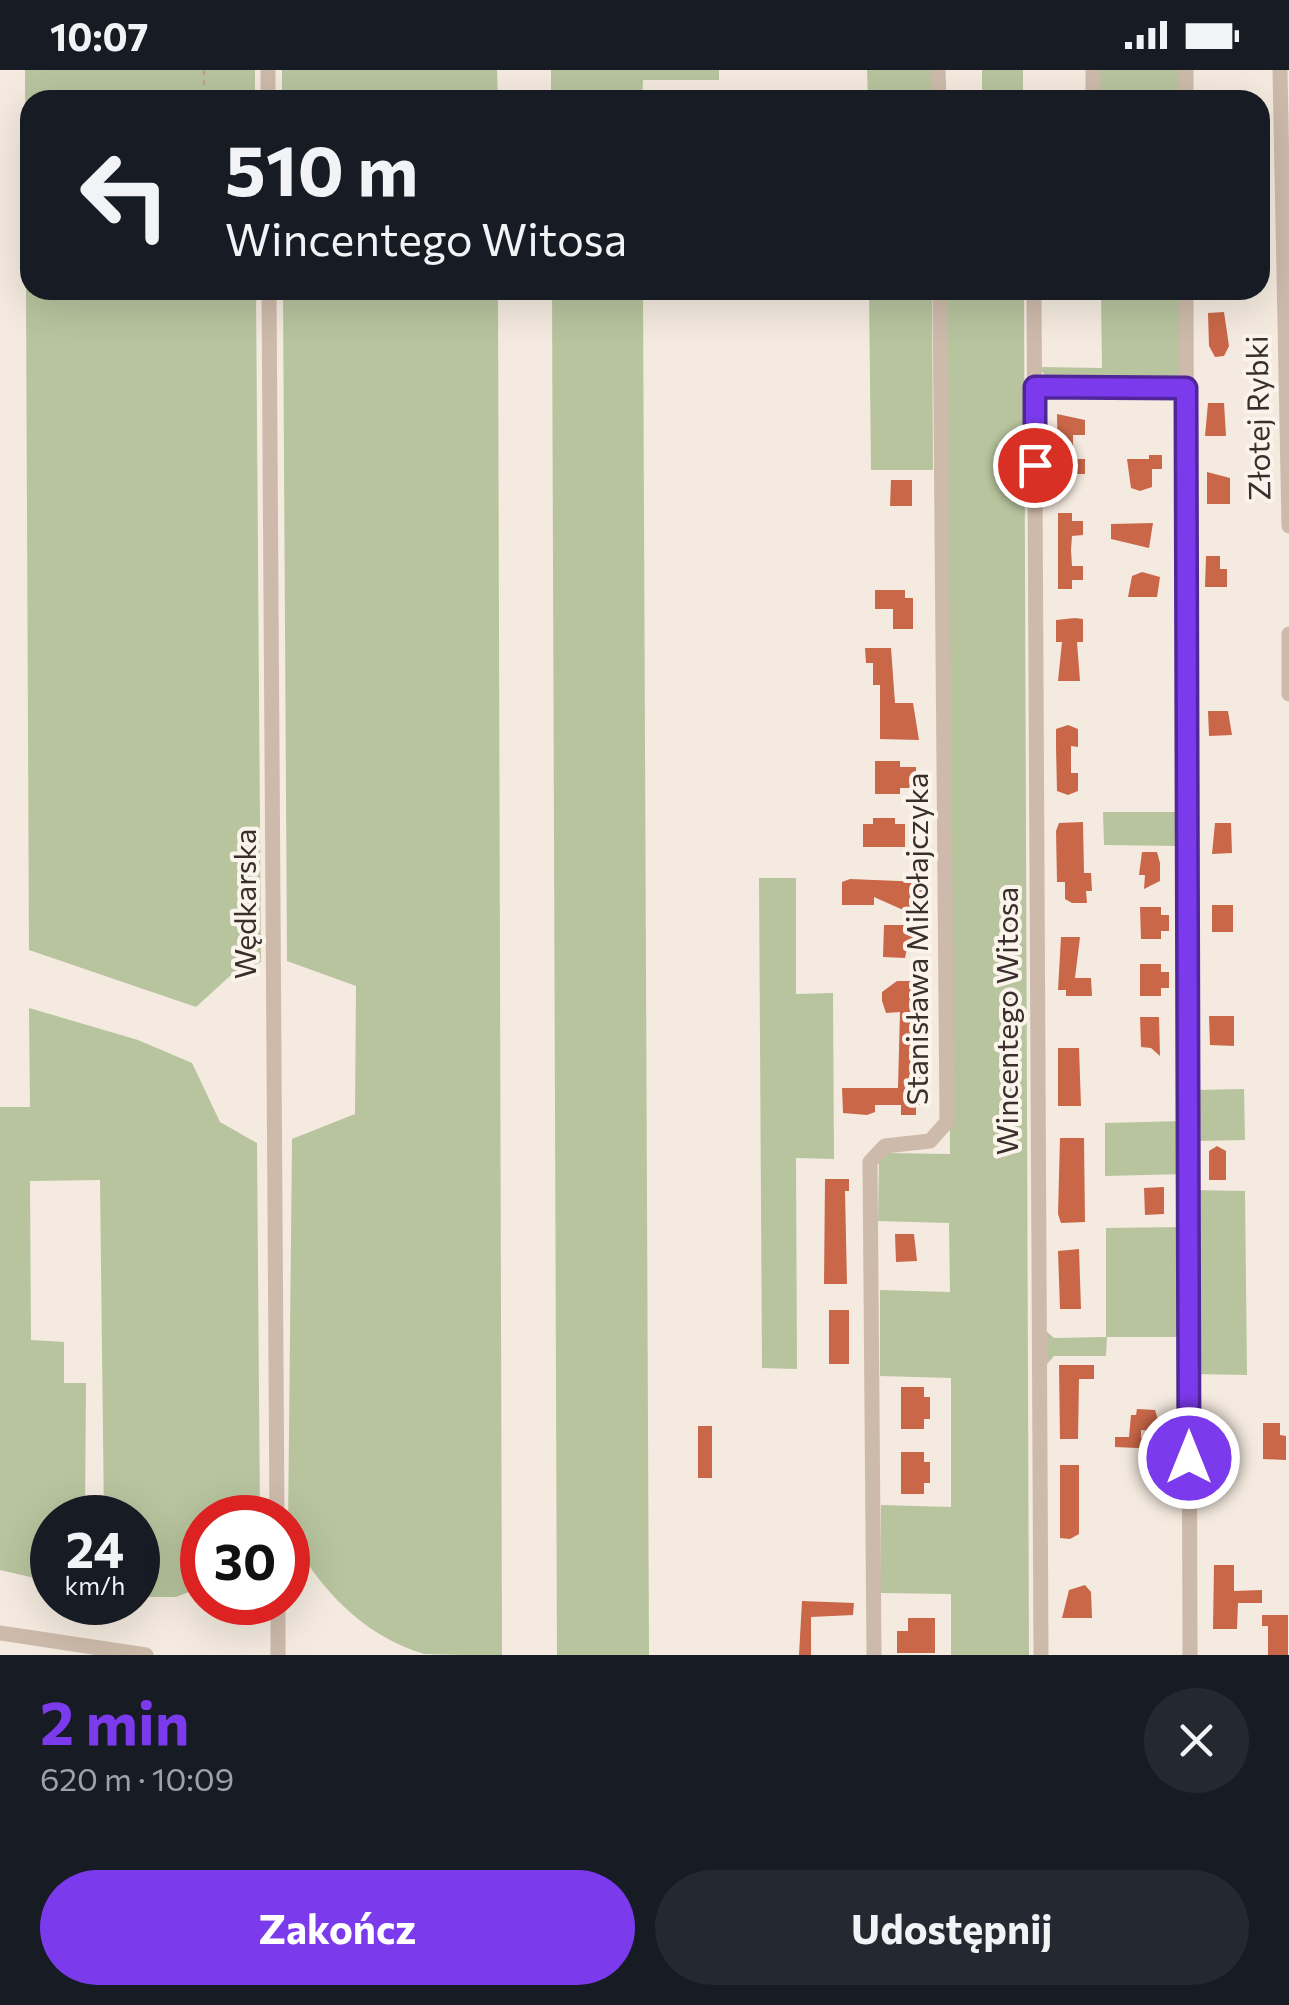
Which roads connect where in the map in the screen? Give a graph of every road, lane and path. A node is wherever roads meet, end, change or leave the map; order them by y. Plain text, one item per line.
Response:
1 (1280, 70) edge
2 (269, 300) edge
3 (940, 300) edge
4 (1034, 300) edge
5 (1186, 300) edge
6 (1035, 387) junction
7 (1186, 388) junction
8 (1289, 526) edge
9 (1289, 634) edge
10 (1289, 694) edge
11 (278, 1495) edge
12 (278, 1625) edge
13 (0, 1634) edge
14 (146, 1655) edge
15 (278, 1655) edge
16 (874, 1655) edge
17 (1041, 1655) edge
18 (1190, 1655) edge

1 - 8 street, Złotej Rybki
2 - 11 street, Wędkarska
3 - 16 street, Stanisława Mikołajczyka
4 - 6 street, Wincentego Witosa
5 - 7 street
6 - 7 street
6 - 17 street, Wincentego Witosa
7 - 18 street
9 - 10 street
12 - 15 street
13 - 14 street

